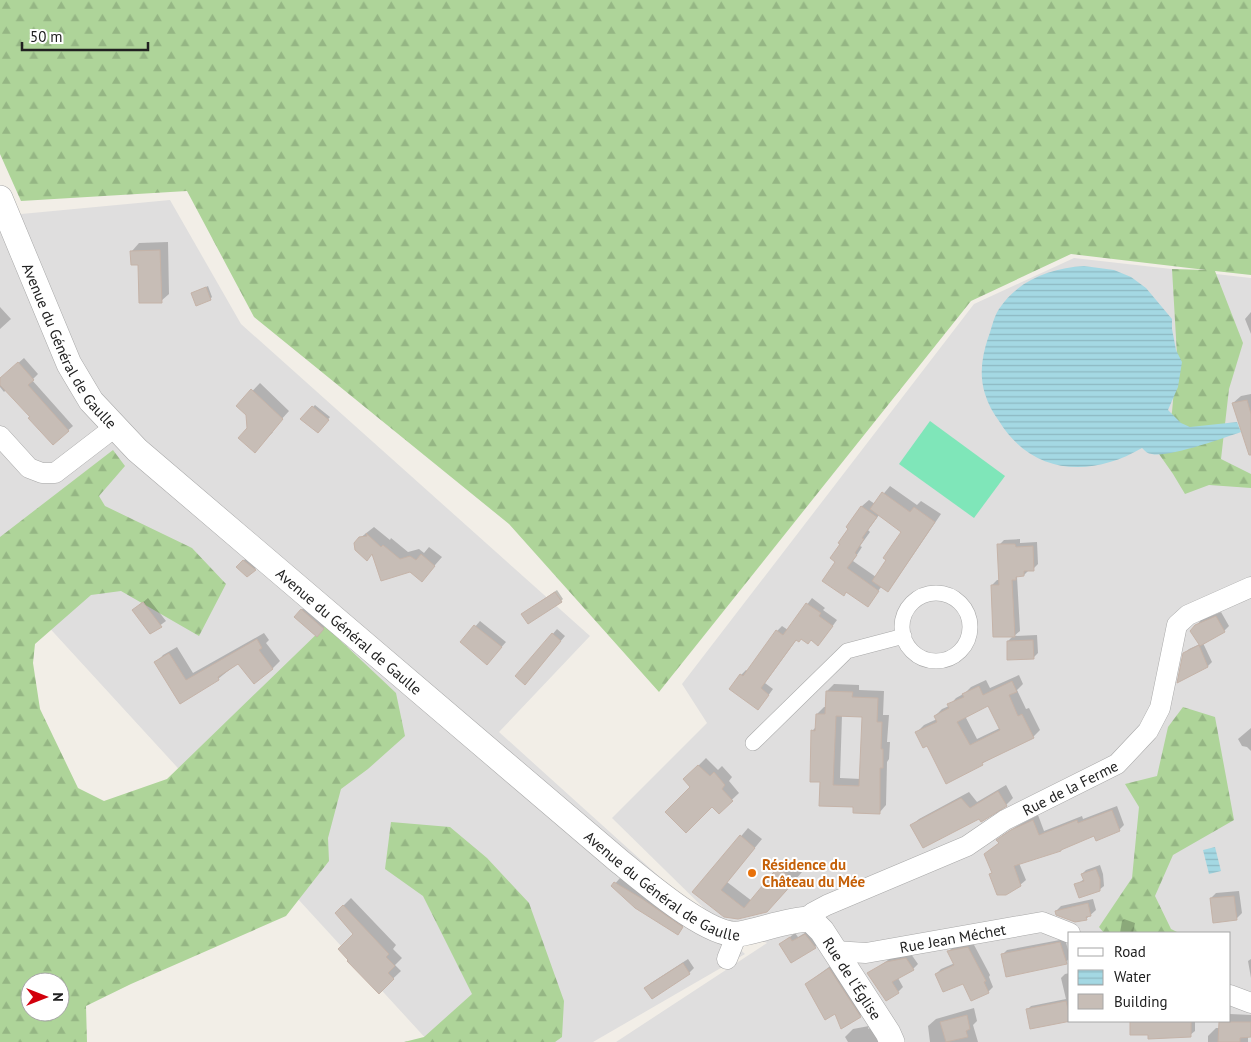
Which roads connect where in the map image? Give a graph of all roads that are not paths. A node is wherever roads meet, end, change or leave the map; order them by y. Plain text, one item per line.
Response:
1 (0, 198) edge
2 (116, 427) junction
3 (0, 436) edge
4 (1251, 587) edge
5 (904, 636) junction
6 (752, 743) dead end
7 (810, 918) junction
8 (1068, 932) edge
9 (737, 934) junction
10 (834, 951) junction
11 (727, 959) dead end
12 (1231, 995) edge
13 (1251, 1003) edge
14 (892, 1042) edge

1 - 2 street, Avenue du Général de Gaulle
2 - 3 street
2 - 9 street, Avenue du Général de Gaulle
4 - 7 street, Rue de la Ferme
5 - 5 street
5 - 6 street
7 - 9 street, Avenue du Général de Gaulle
7 - 10 street, Rue de l'Église
8 - 10 street, Rue Jean Méchet
9 - 11 street
10 - 14 street, Rue de l'Église
12 - 13 street

